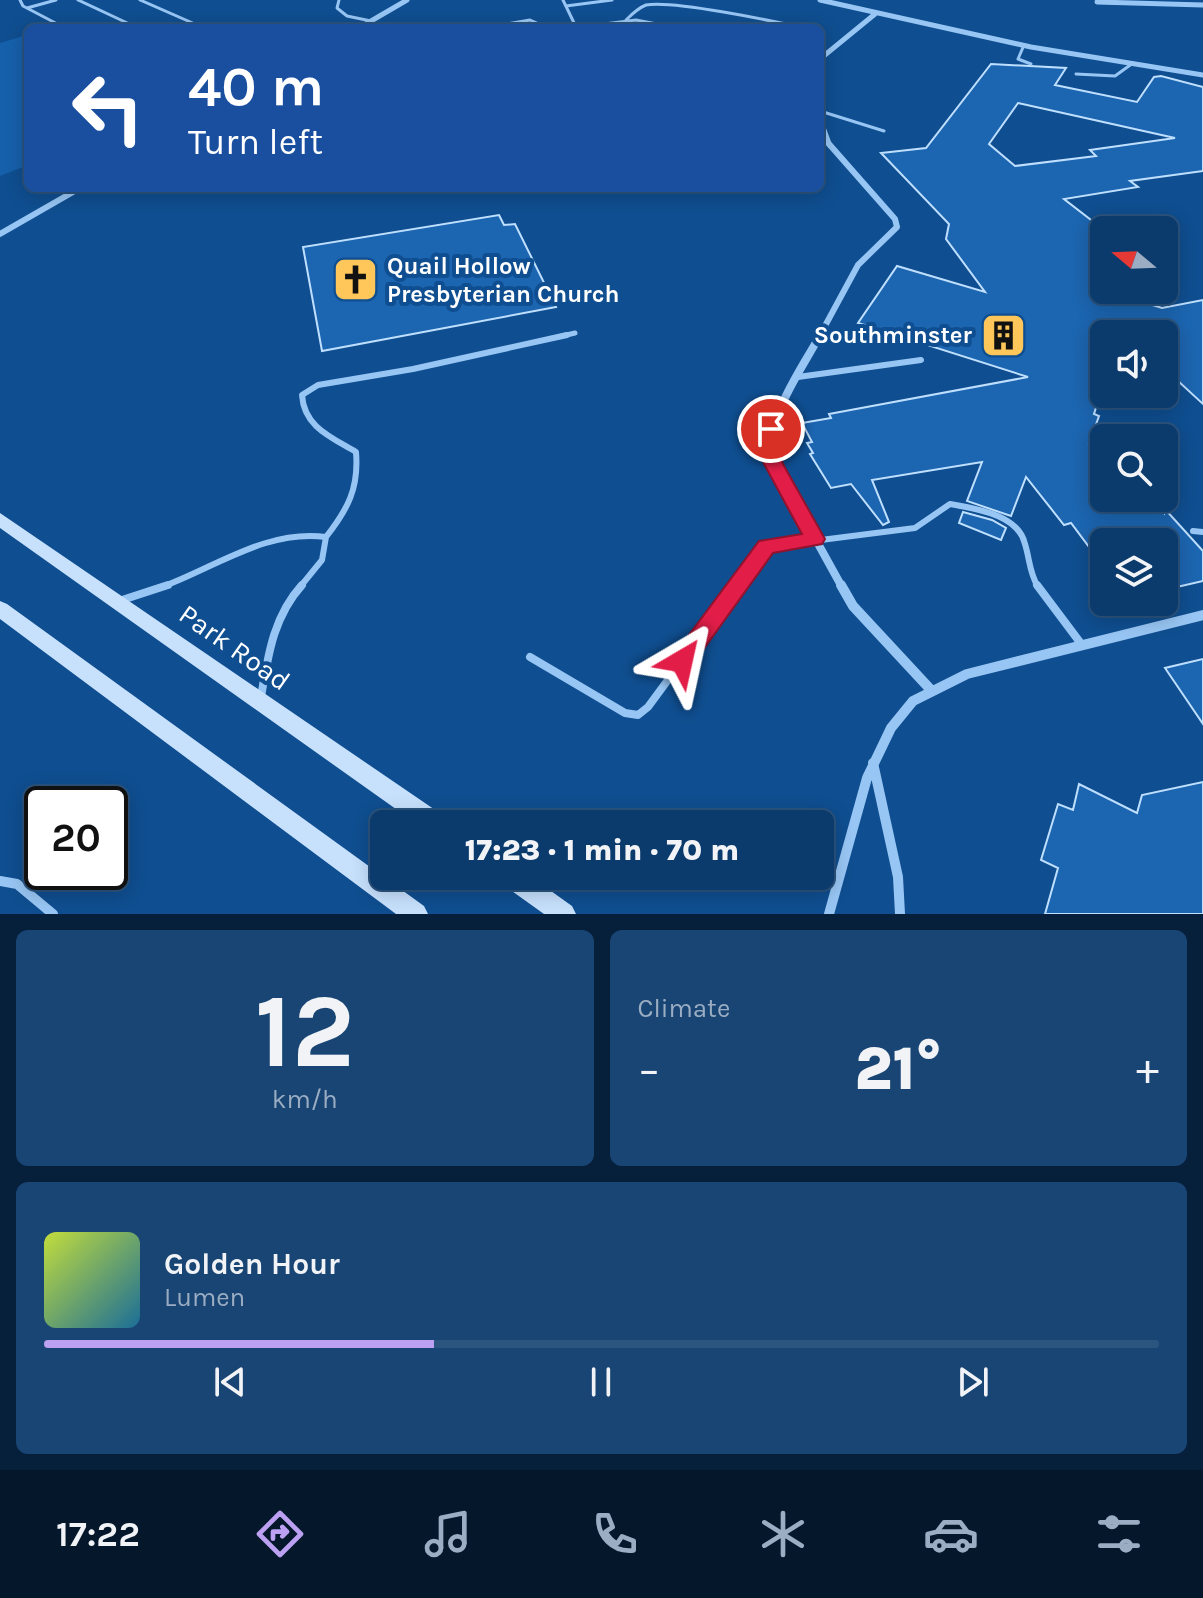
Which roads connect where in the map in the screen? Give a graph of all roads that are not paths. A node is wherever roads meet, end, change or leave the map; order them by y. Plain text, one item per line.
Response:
1 (20, 0) edge
2 (56, 0) edge
3 (78, 0) edge
4 (140, 0) edge
5 (339, 0) edge
6 (407, 0) edge
7 (563, 0) edge
8 (612, 0) edge
9 (820, 0) edge
10 (1097, 2) dead end
11 (1203, 5) edge
12 (566, 6) junction
13 (27, 8) junction
14 (875, 14) junction
15 (626, 20) junction
16 (371, 21) junction
17 (57, 24) edge
18 (129, 24) edge
19 (195, 24) edge
20 (366, 24) edge
21 (506, 24) edge
22 (539, 24) edge
23 (573, 24) edge
24 (600, 24) edge
25 (652, 24) edge
26 (787, 24) edge
27 (1024, 45) junction
28 (824, 56) edge
29 (1133, 63) junction
30 (1031, 64) dead end
31 (1076, 74) dead end
32 (1203, 75) edge
33 (824, 112) edge
34 (824, 130) edge
35 (884, 131) dead end
36 (73, 192) edge
37 (0, 234) edge
38 (575, 333) dead end
39 (921, 360) dead end
40 (798, 377) junction
41 (0, 519) edge
42 (1193, 531) dead end
43 (1203, 532) edge
44 (326, 537) junction
45 (815, 539) junction
46 (119, 601) junction
47 (0, 609) edge
48 (1203, 615) edge
49 (1082, 645) junction
50 (530, 657) dead end
51 (931, 690) junction
52 (260, 701) junction
53 (873, 762) junction
54 (416, 810) edge
55 (0, 881) edge
56 (530, 890) edge
57 (53, 914) edge
58 (416, 914) edge
59 (564, 914) edge
60 (829, 914) edge
61 (900, 914) edge

1 - 13 lane
2 - 13 lane
3 - 18 lane
4 - 19 lane
5 - 16 lane
6 - 16 street
7 - 12 lane
8 - 12 lane
9 - 14 street
10 - 11 street
12 - 23 lane
13 - 17 lane
14 - 27 street
14 - 28 street
15 - 24 lane
15 - 25 lane
15 - 26 lane
16 - 20 street
21 - 22 lane
27 - 29 street
27 - 30 lane
29 - 31 lane
29 - 32 street
33 - 35 lane
34 - 40 street
36 - 37 street
38 - 44 lane
39 - 40 lane
40 - 45 street
41 - 46 main road, Park Road
42 - 43 lane
44 - 46 lane
44 - 52 lane
45 - 49 lane
45 - 50 lane
45 - 51 street
46 - 52 main road, Park Road
47 - 58 main road
48 - 49 street
49 - 51 street
51 - 53 street
52 - 54 main road, Park Road
53 - 60 street
53 - 61 street
55 - 57 street
56 - 59 main road

